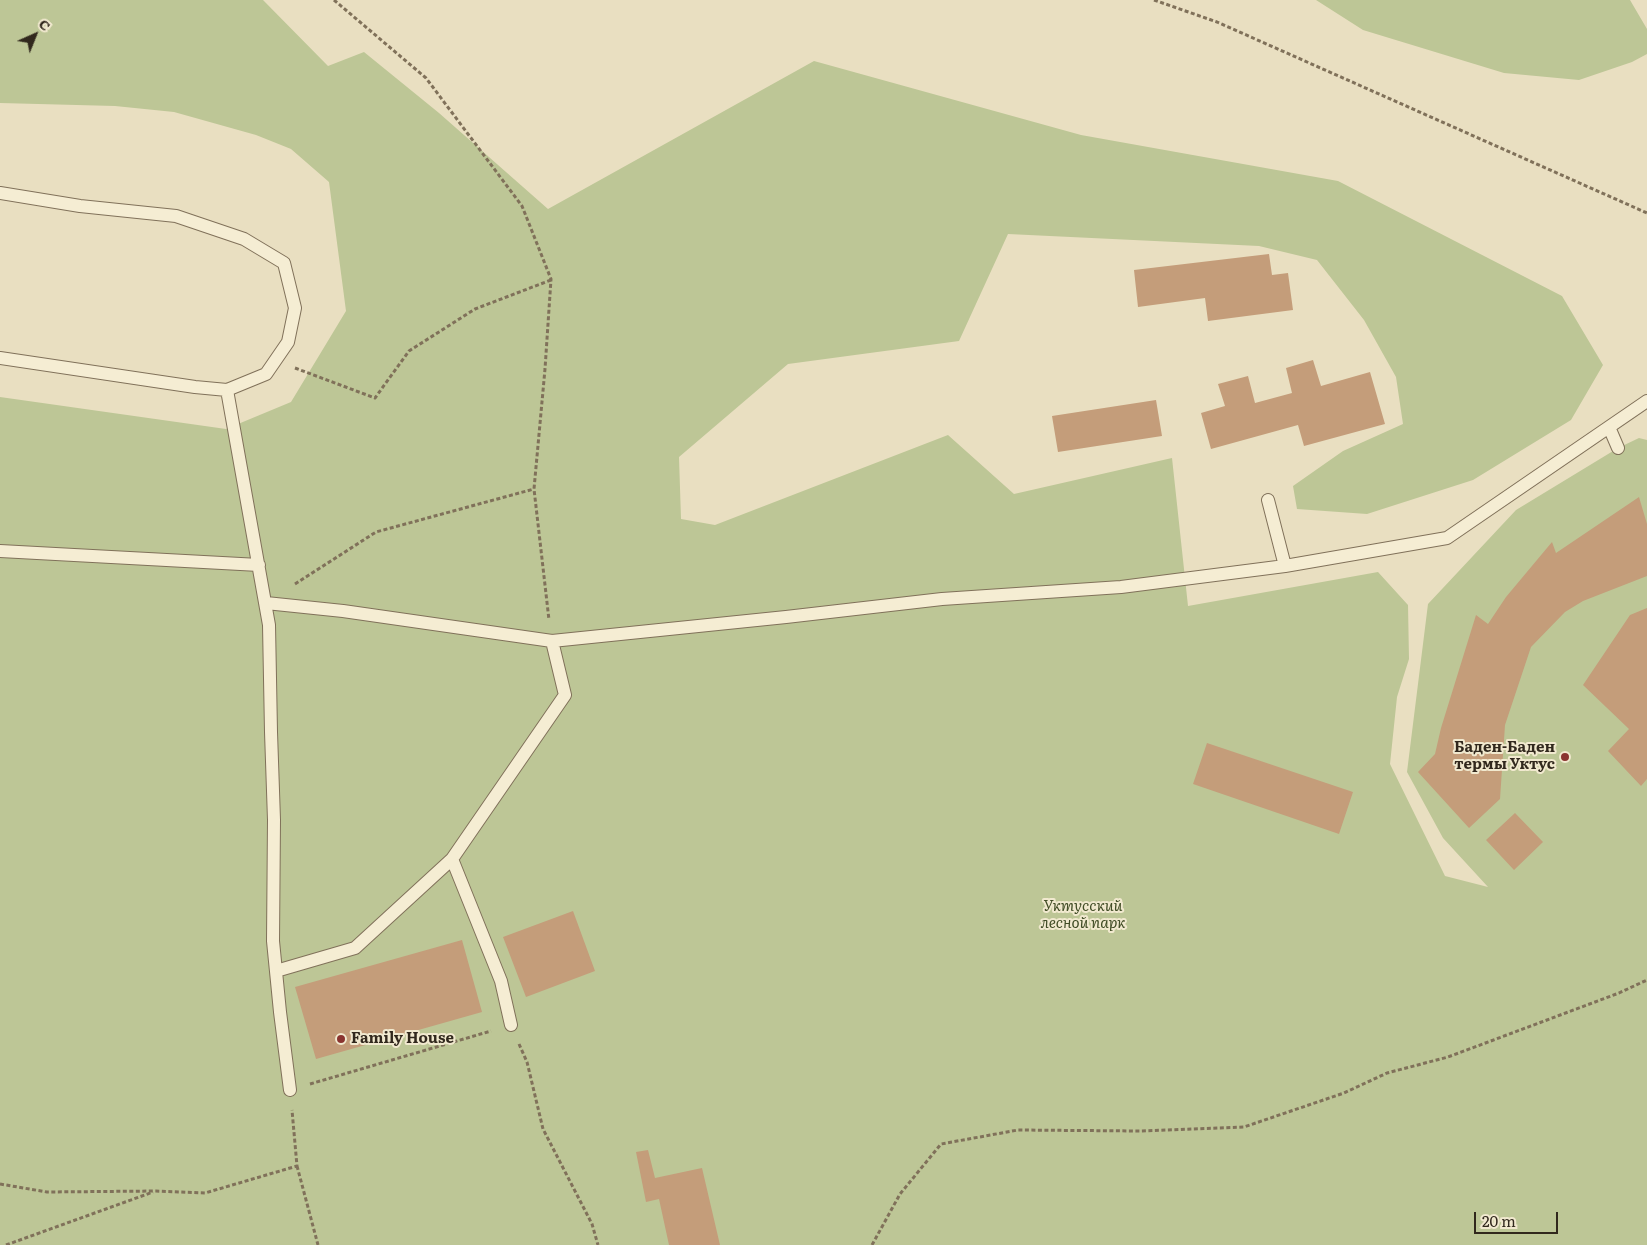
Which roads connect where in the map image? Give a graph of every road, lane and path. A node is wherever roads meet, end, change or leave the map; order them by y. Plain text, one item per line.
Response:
1 (334, 0) edge
2 (1154, 0) edge
3 (0, 193) edge
4 (1647, 213) edge
5 (551, 279) junction
6 (0, 358) edge
7 (275, 361) junction
8 (227, 390) junction
9 (1647, 401) edge
10 (1609, 427) junction
11 (1618, 448) dead end
12 (534, 489) junction
13 (1268, 500) dead end
14 (0, 551) edge
15 (259, 565) junction
16 (1284, 566) junction
17 (266, 603) junction
18 (552, 641) junction
19 (452, 859) junction
20 (276, 971) junction
21 (1647, 980) edge
22 (511, 1025) junction
23 (290, 1090) junction
24 (297, 1166) junction
25 (0, 1184) edge
26 (156, 1191) junction
27 (6, 1245) edge
28 (318, 1245) edge
29 (598, 1245) edge
30 (872, 1245) edge

1 - 5 path
2 - 4 path
3 - 7 lane
5 - 7 path
5 - 12 path
6 - 8 lane
7 - 8 lane
8 - 15 lane
9 - 10 lane
10 - 11 lane
10 - 16 lane
12 - 17 path
12 - 18 path
13 - 16 lane
14 - 15 lane
15 - 17 lane
16 - 18 lane
17 - 18 lane
17 - 20 lane
18 - 19 lane
19 - 20 lane
19 - 22 lane
20 - 23 lane
21 - 30 path
22 - 23 path
22 - 29 path
23 - 24 path
24 - 26 path
24 - 28 path
25 - 26 path
26 - 27 path

